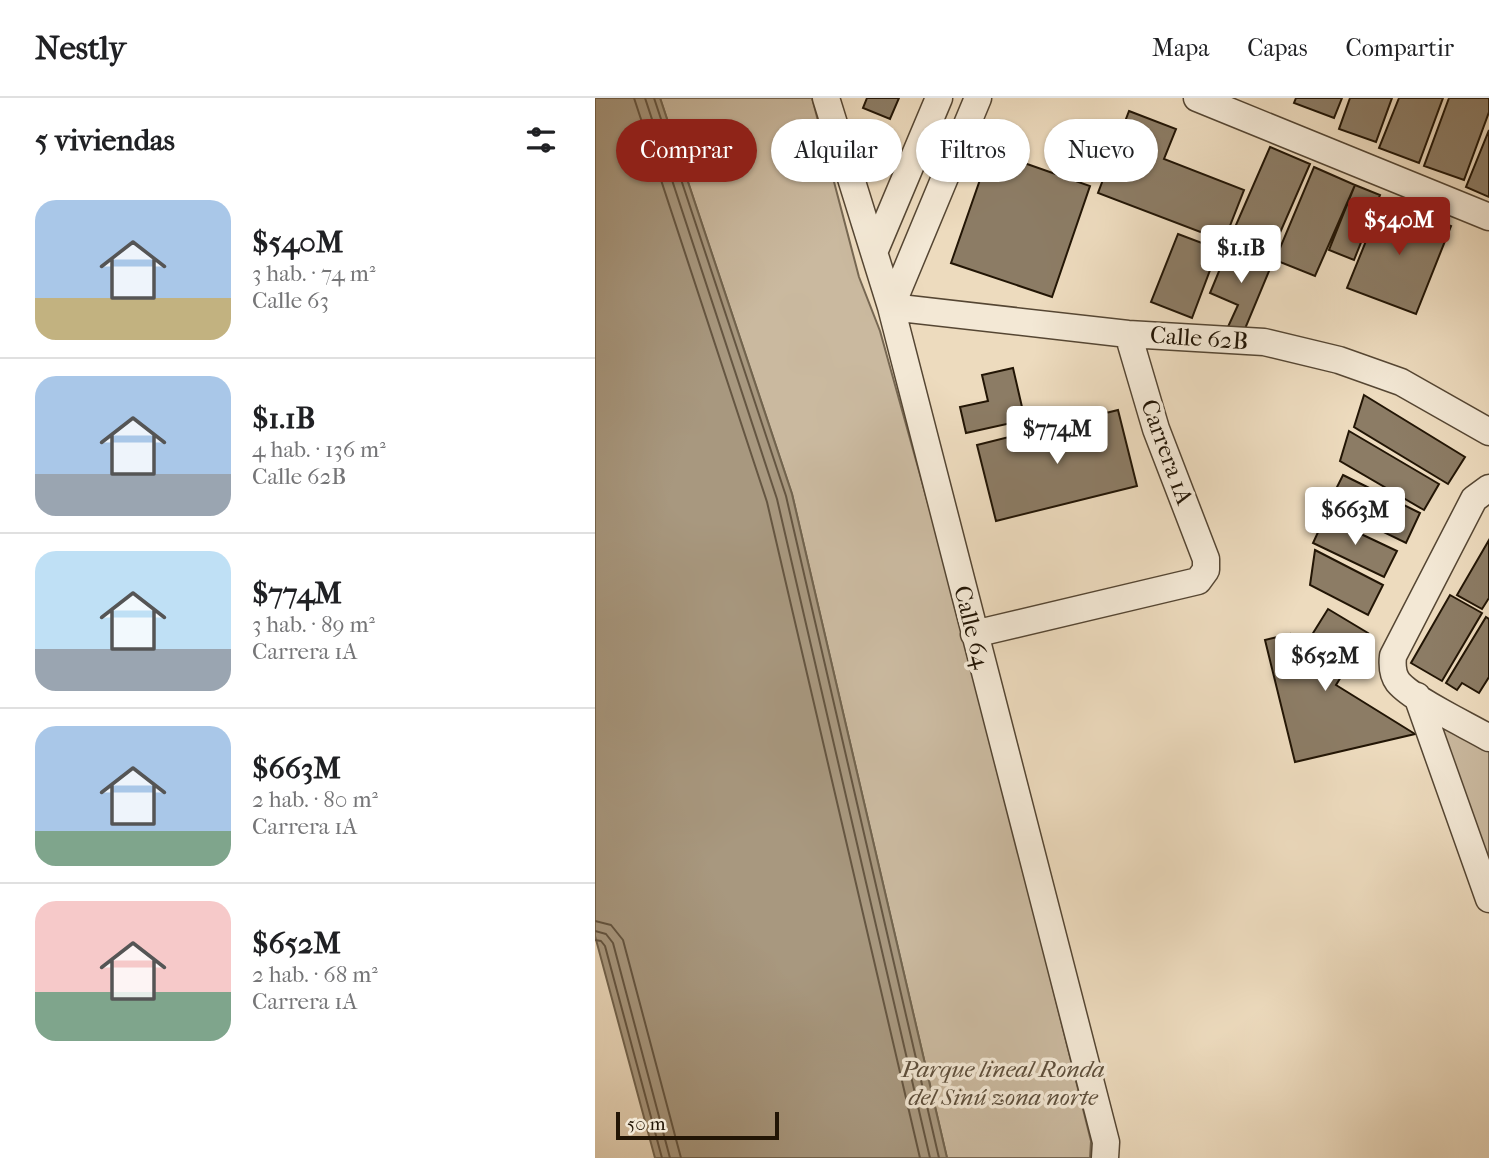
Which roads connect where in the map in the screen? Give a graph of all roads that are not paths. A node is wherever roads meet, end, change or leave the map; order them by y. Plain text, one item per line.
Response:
1 (826, 98) edge
2 (939, 98) edge
3 (978, 98) edge
4 (1197, 98) edge
5 (1489, 217) edge
6 (875, 250) junction
7 (891, 307) junction
8 (1128, 334) junction
9 (1489, 432) edge
10 (1489, 488) edge
11 (974, 634) junction
12 (1417, 696) junction
13 (1489, 738) edge
14 (1489, 899) edge
15 (1105, 1158) edge

1 - 6 street, Calle 64
2 - 6 street
3 - 7 street
4 - 5 street
6 - 7 street, Calle 64
7 - 8 street, Calle 62B
7 - 11 street, Calle 64
8 - 9 street, Calle 62B
8 - 11 street, Carrera 1A
10 - 12 street
11 - 15 street, Calle 64
12 - 13 street
12 - 14 street

